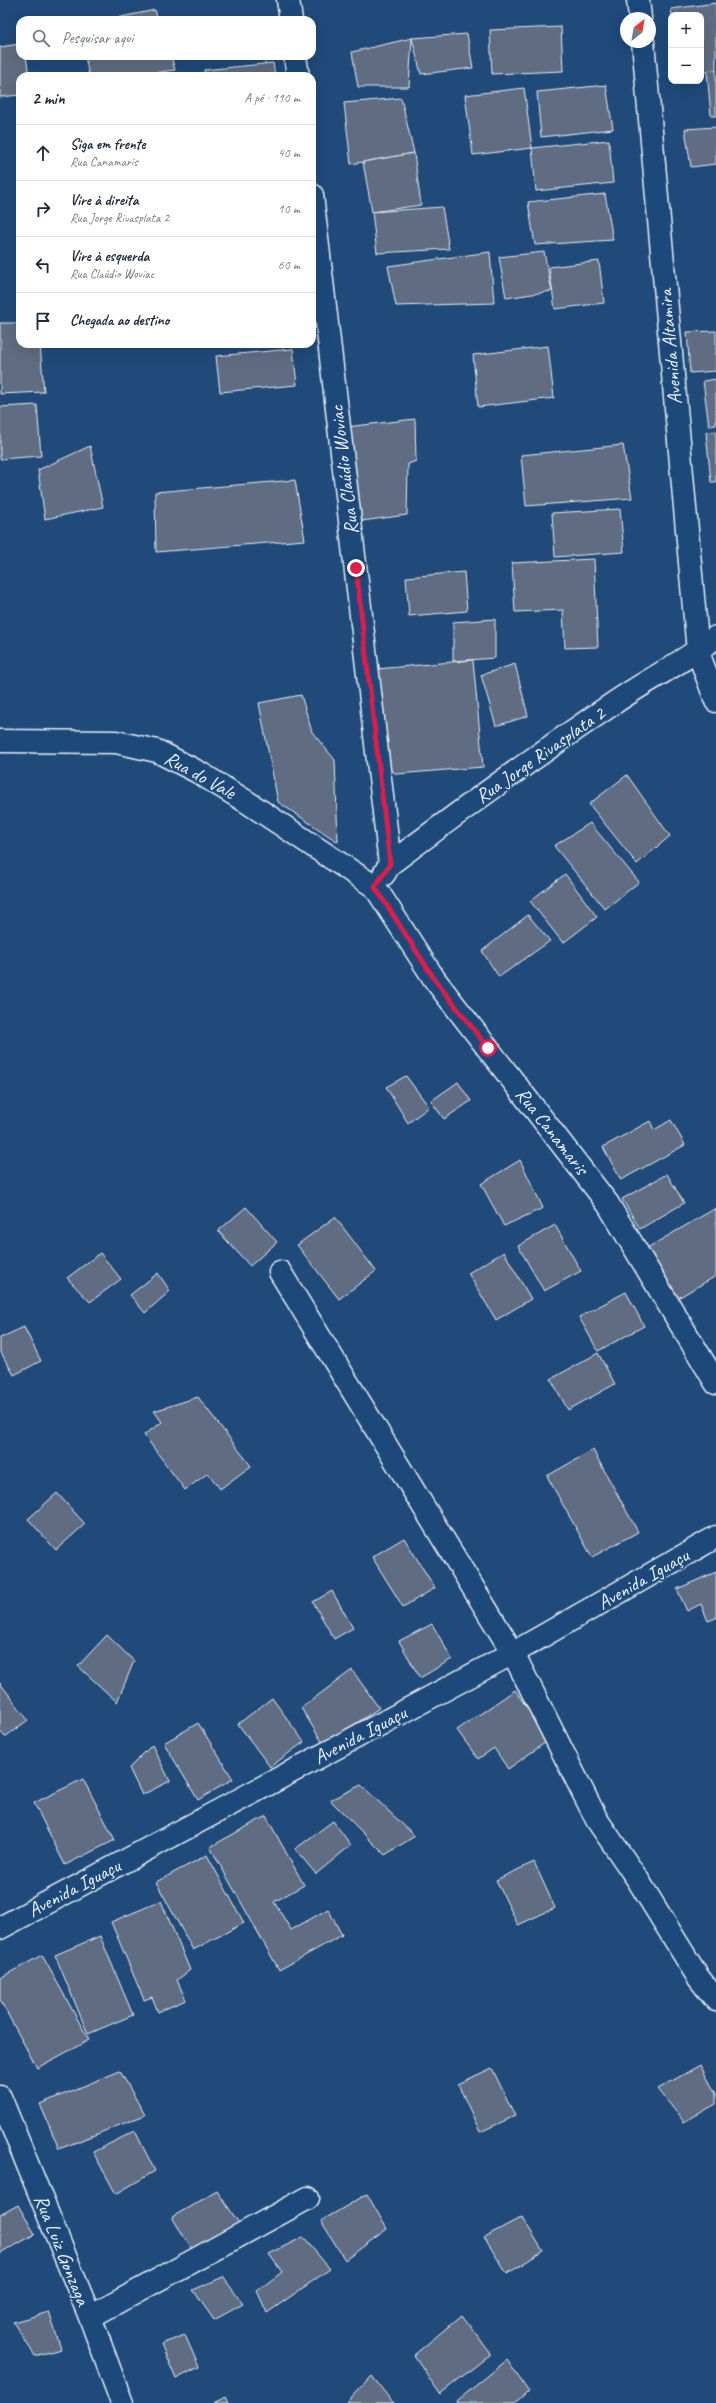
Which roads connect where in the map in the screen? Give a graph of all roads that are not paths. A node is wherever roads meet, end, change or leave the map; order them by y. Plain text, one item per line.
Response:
1 (288, 0) edge
2 (638, 0) edge
3 (639, 12) edge
4 (290, 16) edge
5 (644, 48) edge
6 (296, 60) edge
7 (297, 72) edge
8 (316, 229) edge
9 (716, 637) edge
10 (698, 652) junction
11 (716, 701) edge
12 (0, 741) edge
13 (390, 864) junction
14 (375, 887) junction
15 (280, 1272) dead end
16 (716, 1383) edge
17 (716, 1537) edge
18 (513, 1653) junction
19 (0, 1928) edge
20 (716, 2000) edge
21 (0, 2097) edge
22 (308, 2198) dead end
23 (90, 2317) junction
24 (122, 2403) edge

1 - 4 street
2 - 3 street
5 - 10 street, Avenida Altamira
6 - 7 street
8 - 13 street, Rua Claúdio Woviac
9 - 10 street, Rua Jorge Rivasplata 2
10 - 11 street, Avenida Altamira
10 - 13 street, Rua Jorge Rivasplata 2
12 - 14 street, Rua do Vale
13 - 14 street, Rua Jorge Rivasplata 2
14 - 16 street, Rua Canamaris
15 - 18 street
17 - 18 street, Avenida Iguaçu
18 - 19 street, Avenida Iguaçu
18 - 20 street
21 - 23 street, Rua Luiz Gonzaga
22 - 23 street
23 - 24 street, Rua Luiz Gonzaga

